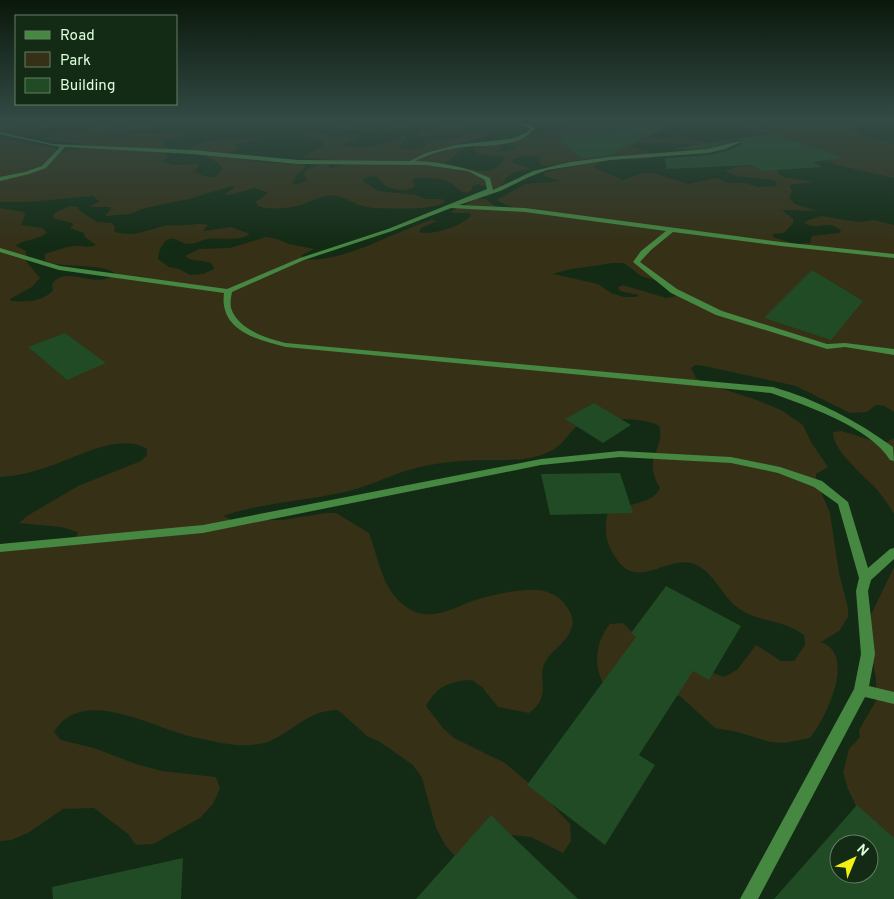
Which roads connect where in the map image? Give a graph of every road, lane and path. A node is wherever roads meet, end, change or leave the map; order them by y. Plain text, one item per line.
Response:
1 (49, 162) edge
2 (298, 162) edge
3 (410, 162) joint
4 (586, 162) edge
5 (0, 179) edge
6 (483, 194) junction
7 (450, 206) junction
8 (672, 229) junction
9 (0, 250) edge
10 (894, 256) edge
11 (228, 290) junction
12 (894, 352) edge
13 (894, 458) edge
14 (0, 548) edge
15 (894, 552) edge
16 (865, 578) junction
17 (862, 690) junction
18 (894, 698) edge
19 (749, 899) edge

1 - 5 street
2 - 3 street
3 - 6 street
4 - 6 street
6 - 7 street
7 - 8 street
7 - 11 street
8 - 10 street
8 - 12 street
9 - 11 street
11 - 13 street
14 - 16 street
15 - 16 street
16 - 17 street
17 - 18 street
17 - 19 street

